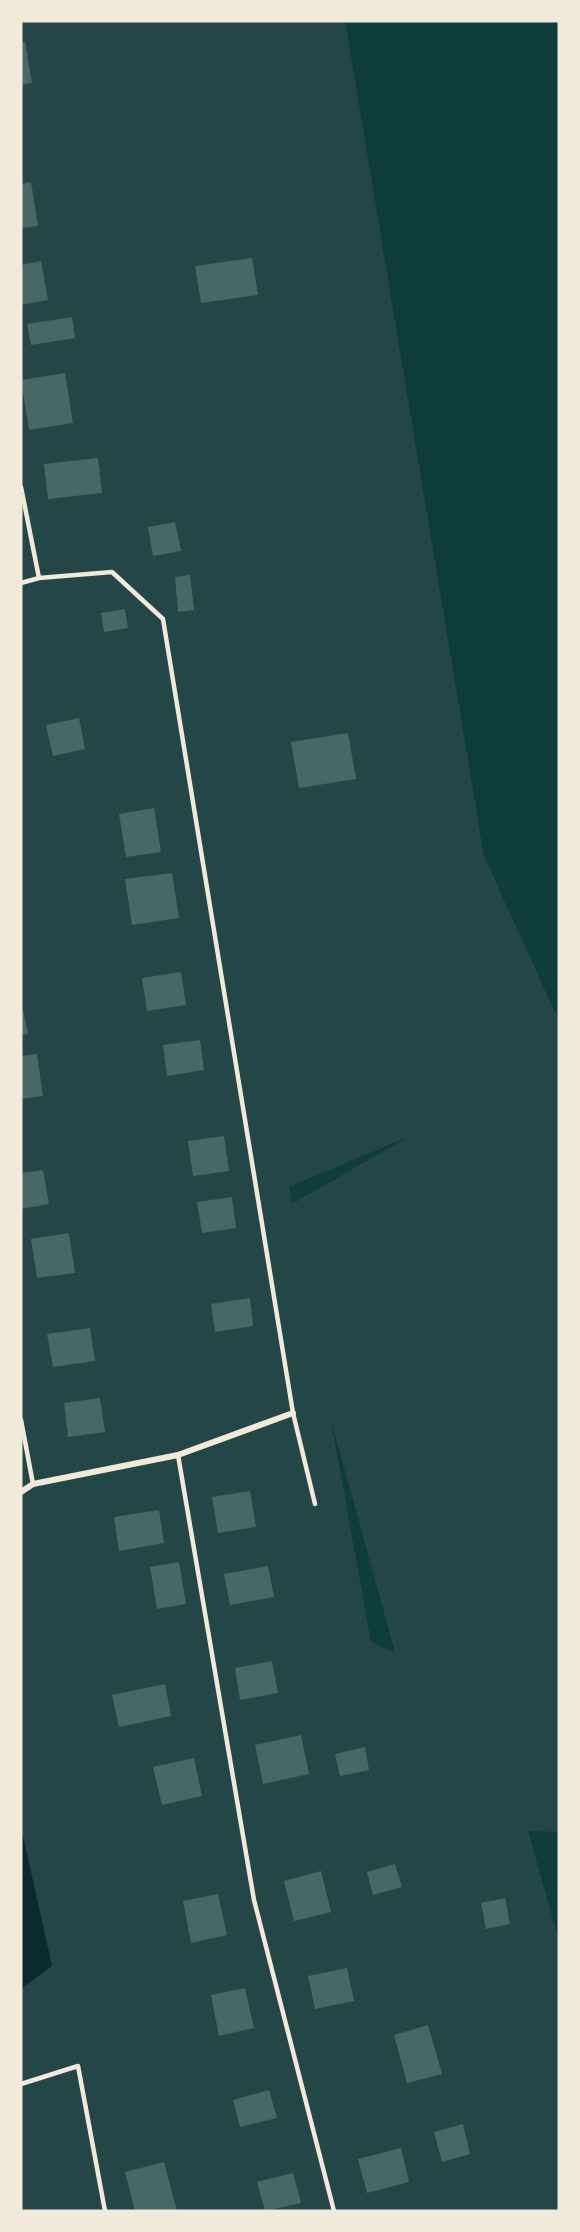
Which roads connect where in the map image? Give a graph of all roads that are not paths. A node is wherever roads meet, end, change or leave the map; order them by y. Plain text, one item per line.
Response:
1 (21, 487) edge
2 (39, 578) junction
3 (21, 583) edge
4 (293, 1413) junction
5 (21, 1420) edge
6 (178, 1455) junction
7 (33, 1484) junction
8 (21, 1492) edge
9 (315, 1503) dead end
10 (21, 2084) edge
11 (105, 2211) edge
12 (334, 2211) edge

1 - 2 lane
2 - 3 lane
2 - 4 lane
4 - 6 street
4 - 9 lane
5 - 7 lane
6 - 7 street
6 - 12 lane
7 - 8 street
10 - 11 lane

